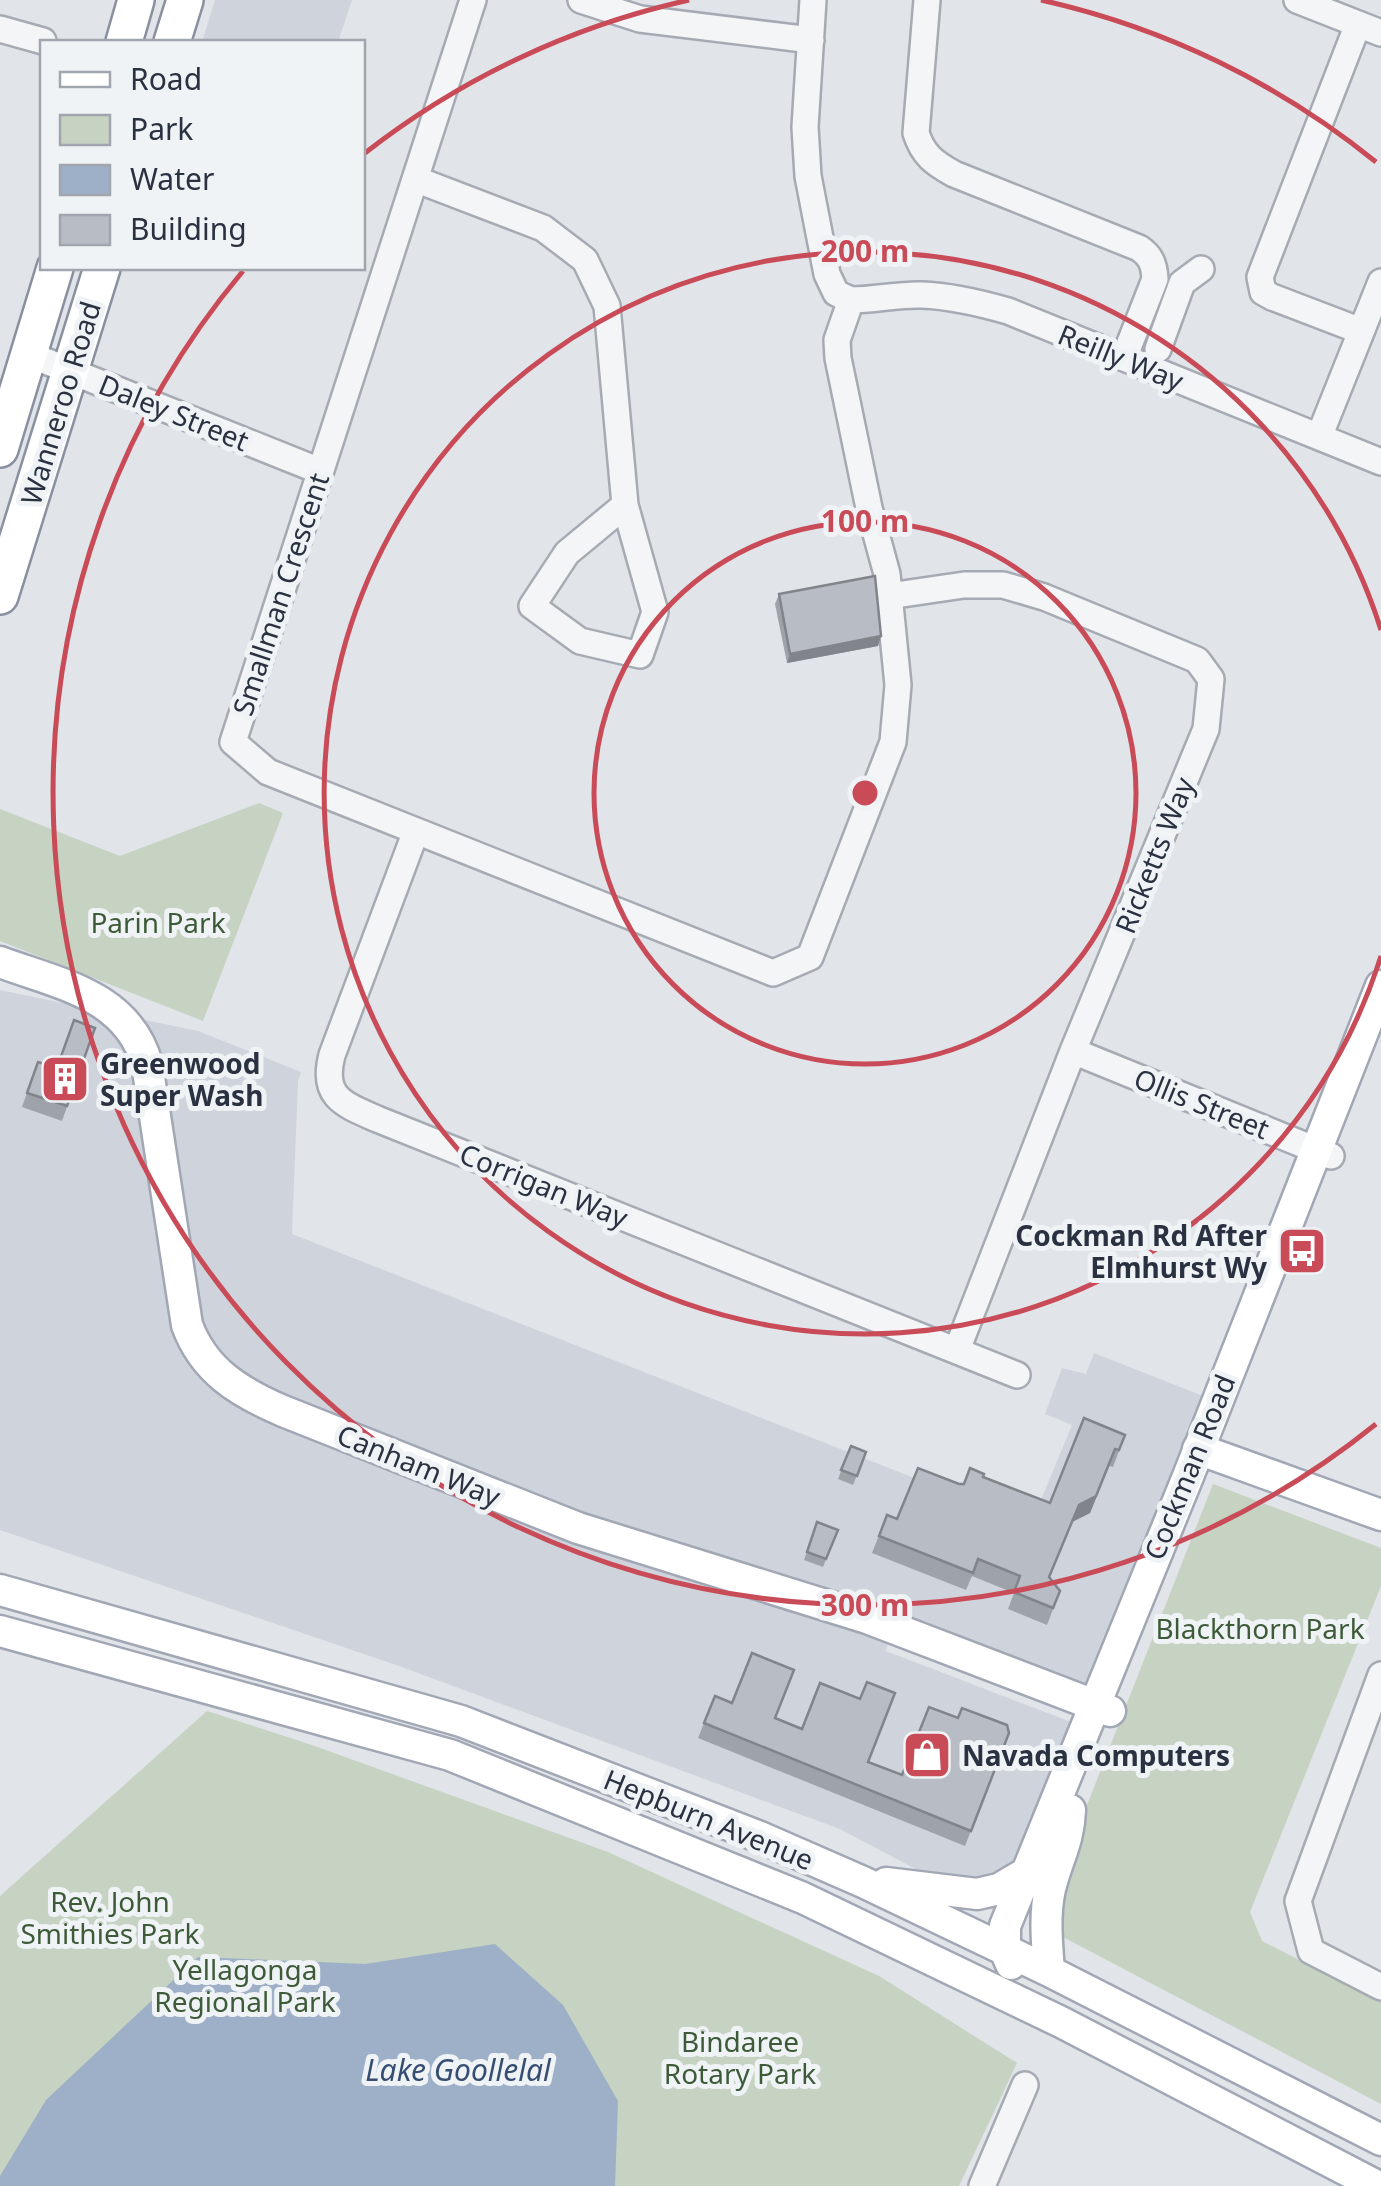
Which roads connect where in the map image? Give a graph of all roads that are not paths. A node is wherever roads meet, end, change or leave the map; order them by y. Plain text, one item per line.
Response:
1 (136, 0) edge
2 (185, 0) edge
3 (473, 0) edge
4 (581, 0) edge
5 (813, 0) edge
6 (928, 0) edge
7 (1296, 0) edge
8 (1370, 28) edge
9 (0, 29) edge
10 (40, 40) edge
11 (125, 40) edge
12 (173, 40) edge
13 (811, 40) junction
14 (415, 179) junction
15 (1201, 269) dead end
16 (53, 270) edge
17 (101, 270) edge
18 (1381, 282) edge
19 (851, 300) junction
20 (1361, 332) junction
21 (1158, 349) dead end
22 (28, 354) junction
23 (1124, 358) junction
24 (70, 370) junction
25 (1319, 436) junction
26 (0, 449) edge
27 (1381, 462) edge
28 (320, 470) junction
29 (625, 506) junction
30 (0, 596) edge
31 (889, 596) junction
32 (416, 831) junction
33 (0, 962) edge
34 (0, 979) edge
35 (1381, 986) edge
36 (1381, 1028) edge
37 (1073, 1052) junction
38 (1322, 1152) junction
39 (957, 1350) junction
40 (1017, 1374) dead end
41 (1208, 1443) junction
42 (1381, 1500) edge
43 (1381, 1516) edge
44 (0, 1590) edge
45 (0, 1631) edge
46 (1381, 1674) edge
47 (1099, 1716) junction
48 (1371, 1732) edge
49 (1070, 1810) junction
50 (1026, 1872) junction
51 (863, 1882) junction
52 (1005, 1950) junction
53 (948, 1966) junction
54 (1050, 1971) junction
55 (1381, 1986) edge
56 (1049, 2016) junction
57 (1025, 2085) dead end
58 (1381, 2140) edge
59 (982, 2186) edge
60 (1377, 2186) edge

1 - 11 highway
2 - 12 highway
3 - 14 street, Smallman Crescent
4 - 13 street
5 - 13 street
6 - 23 street
7 - 8 street
8 - 20 street
9 - 10 street
13 - 19 street
14 - 28 street, Smallman Crescent
14 - 29 street
15 - 21 street
16 - 22 highway, Wanneroo Road
17 - 24 highway, Wanneroo Road
18 - 20 street
19 - 23 street, Reilly Way
19 - 31 street
20 - 25 street
22 - 24 street, Daley Street
22 - 26 highway, Wanneroo Road
23 - 25 street, Reilly Way
24 - 28 street, Daley Street
24 - 30 highway, Wanneroo Road
25 - 27 street, Reilly Way
28 - 32 street, Smallman Crescent
29 - 29 street
31 - 32 street, Smallman Crescent
31 - 37 street, Ricketts Way
32 - 39 street, Corrigan Way
33 - 47 main road, Canham Way
34 - 47 main road, Canham Way
35 - 38 main road, Cockman Road
36 - 38 main road, Cockman Road
37 - 38 street, Ollis Street
37 - 39 street, Ricketts Way
38 - 41 main road, Cockman Road
39 - 40 street, Corrigan Way
41 - 42 main road
41 - 43 main road
41 - 47 main road, Cockman Road
44 - 51 main road, Hepburn Avenue
45 - 53 main road, Hepburn Avenue
46 - 48 street
47 - 49 main road, Cockman Road
47 - 50 main road, Cockman Road
48 - 55 street
49 - 52 main road, Cockman Road
49 - 54 main road
50 - 51 main road
50 - 52 main road, Cockman Road
51 - 52 main road, Hepburn Avenue
52 - 53 main road
52 - 54 main road, Hepburn Avenue
52 - 56 main road
53 - 56 main road, Hepburn Avenue
54 - 58 main road, Hepburn Avenue
56 - 60 main road, Hepburn Avenue
57 - 59 street

